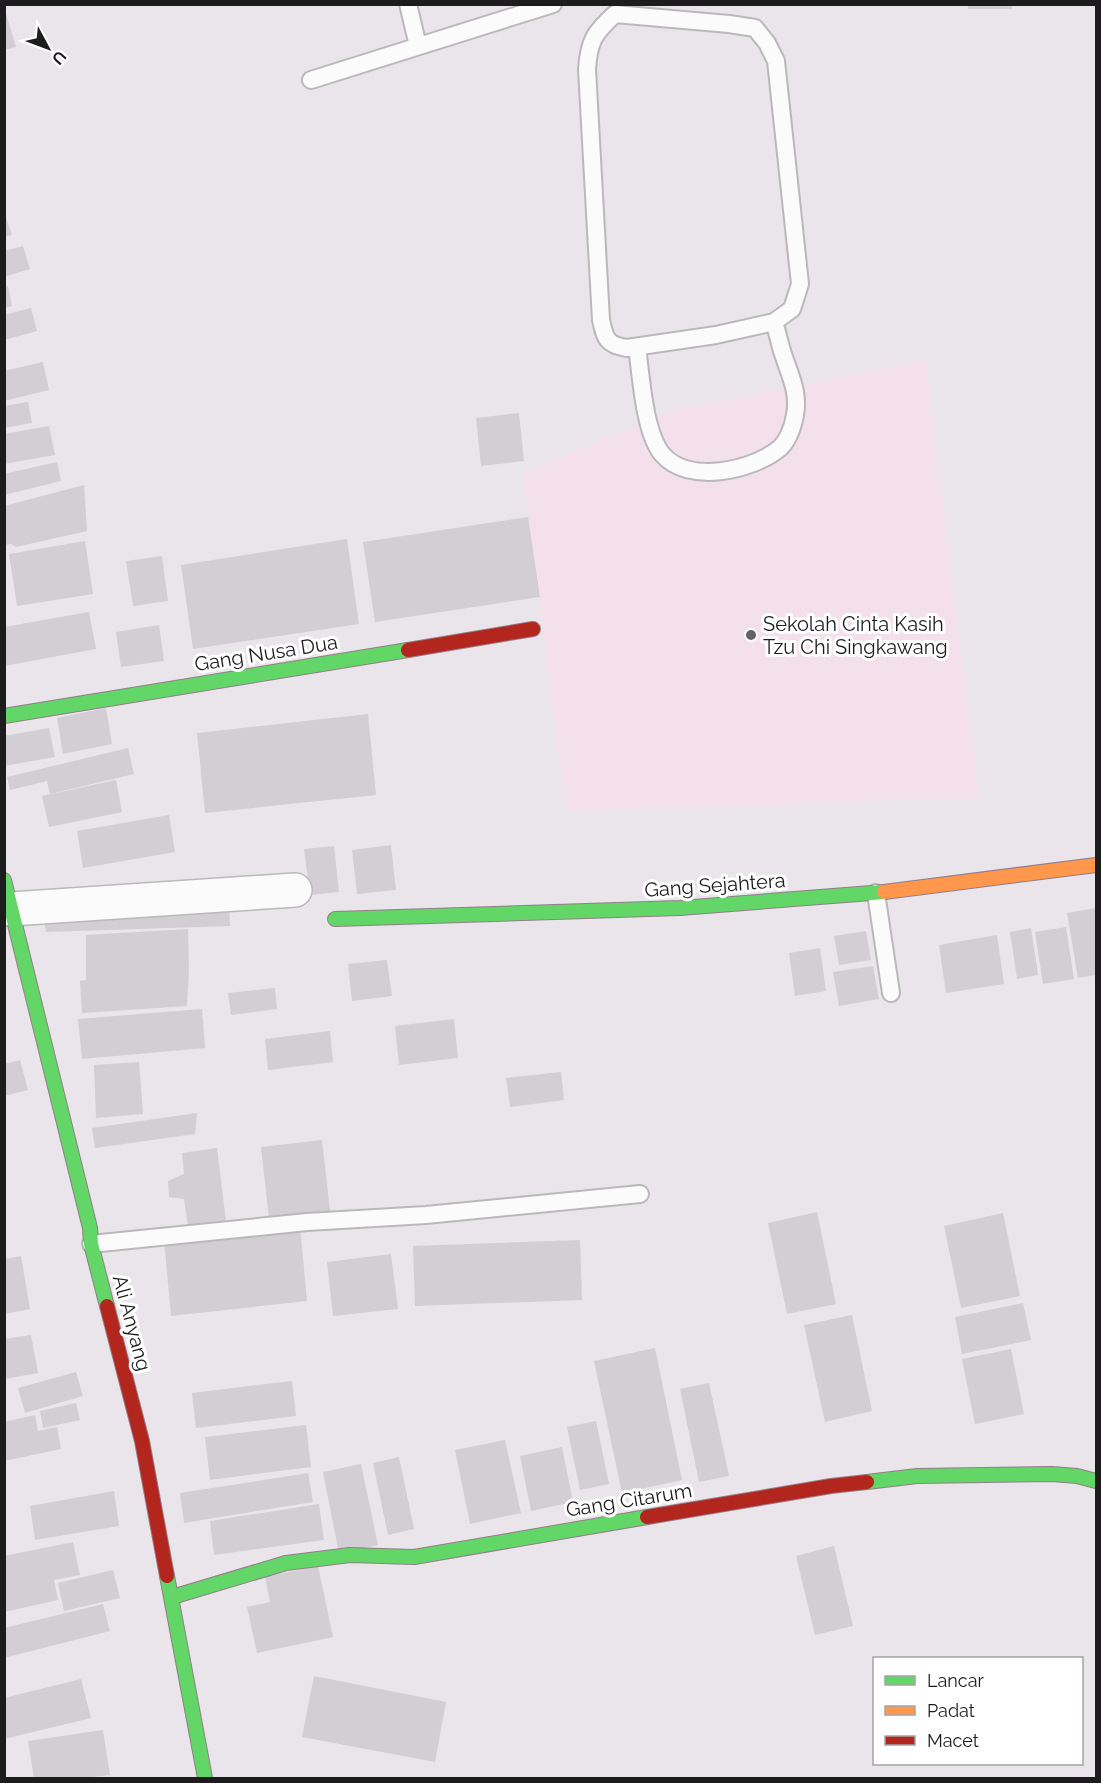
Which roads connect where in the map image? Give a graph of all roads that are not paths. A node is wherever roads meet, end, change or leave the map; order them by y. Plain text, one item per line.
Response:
1 (408, 4) edge
2 (553, 4) edge
3 (614, 9) edge
4 (418, 46) junction
5 (311, 80) dead end
6 (774, 322) junction
7 (637, 347) junction
8 (533, 629) dead end
9 (4, 716) edge
10 (1096, 865) edge
11 (295, 890) dead end
12 (876, 893) junction
13 (8, 895) edge
14 (334, 919) dead end
15 (13, 951) edge
16 (891, 993) dead end
17 (640, 1194) dead end
18 (91, 1244) junction
19 (1096, 1480) edge
20 (172, 1597) junction
21 (205, 1779) edge

1 - 4 lane
2 - 4 lane
3 - 6 lane
3 - 7 lane
4 - 5 lane
6 - 7 lane
6 - 7 lane
8 - 9 street, Gang Nusa Dua
10 - 12 street, Gang Sejahtera
11 - 13 street
12 - 14 street, Gang Sejahtera
12 - 16 lane
13 - 15 street, Ali Anyang
15 - 18 street, Ali Anyang
17 - 18 lane
18 - 20 street, Ali Anyang
19 - 20 street, Gang Citarum
20 - 21 street, Ali Anyang

